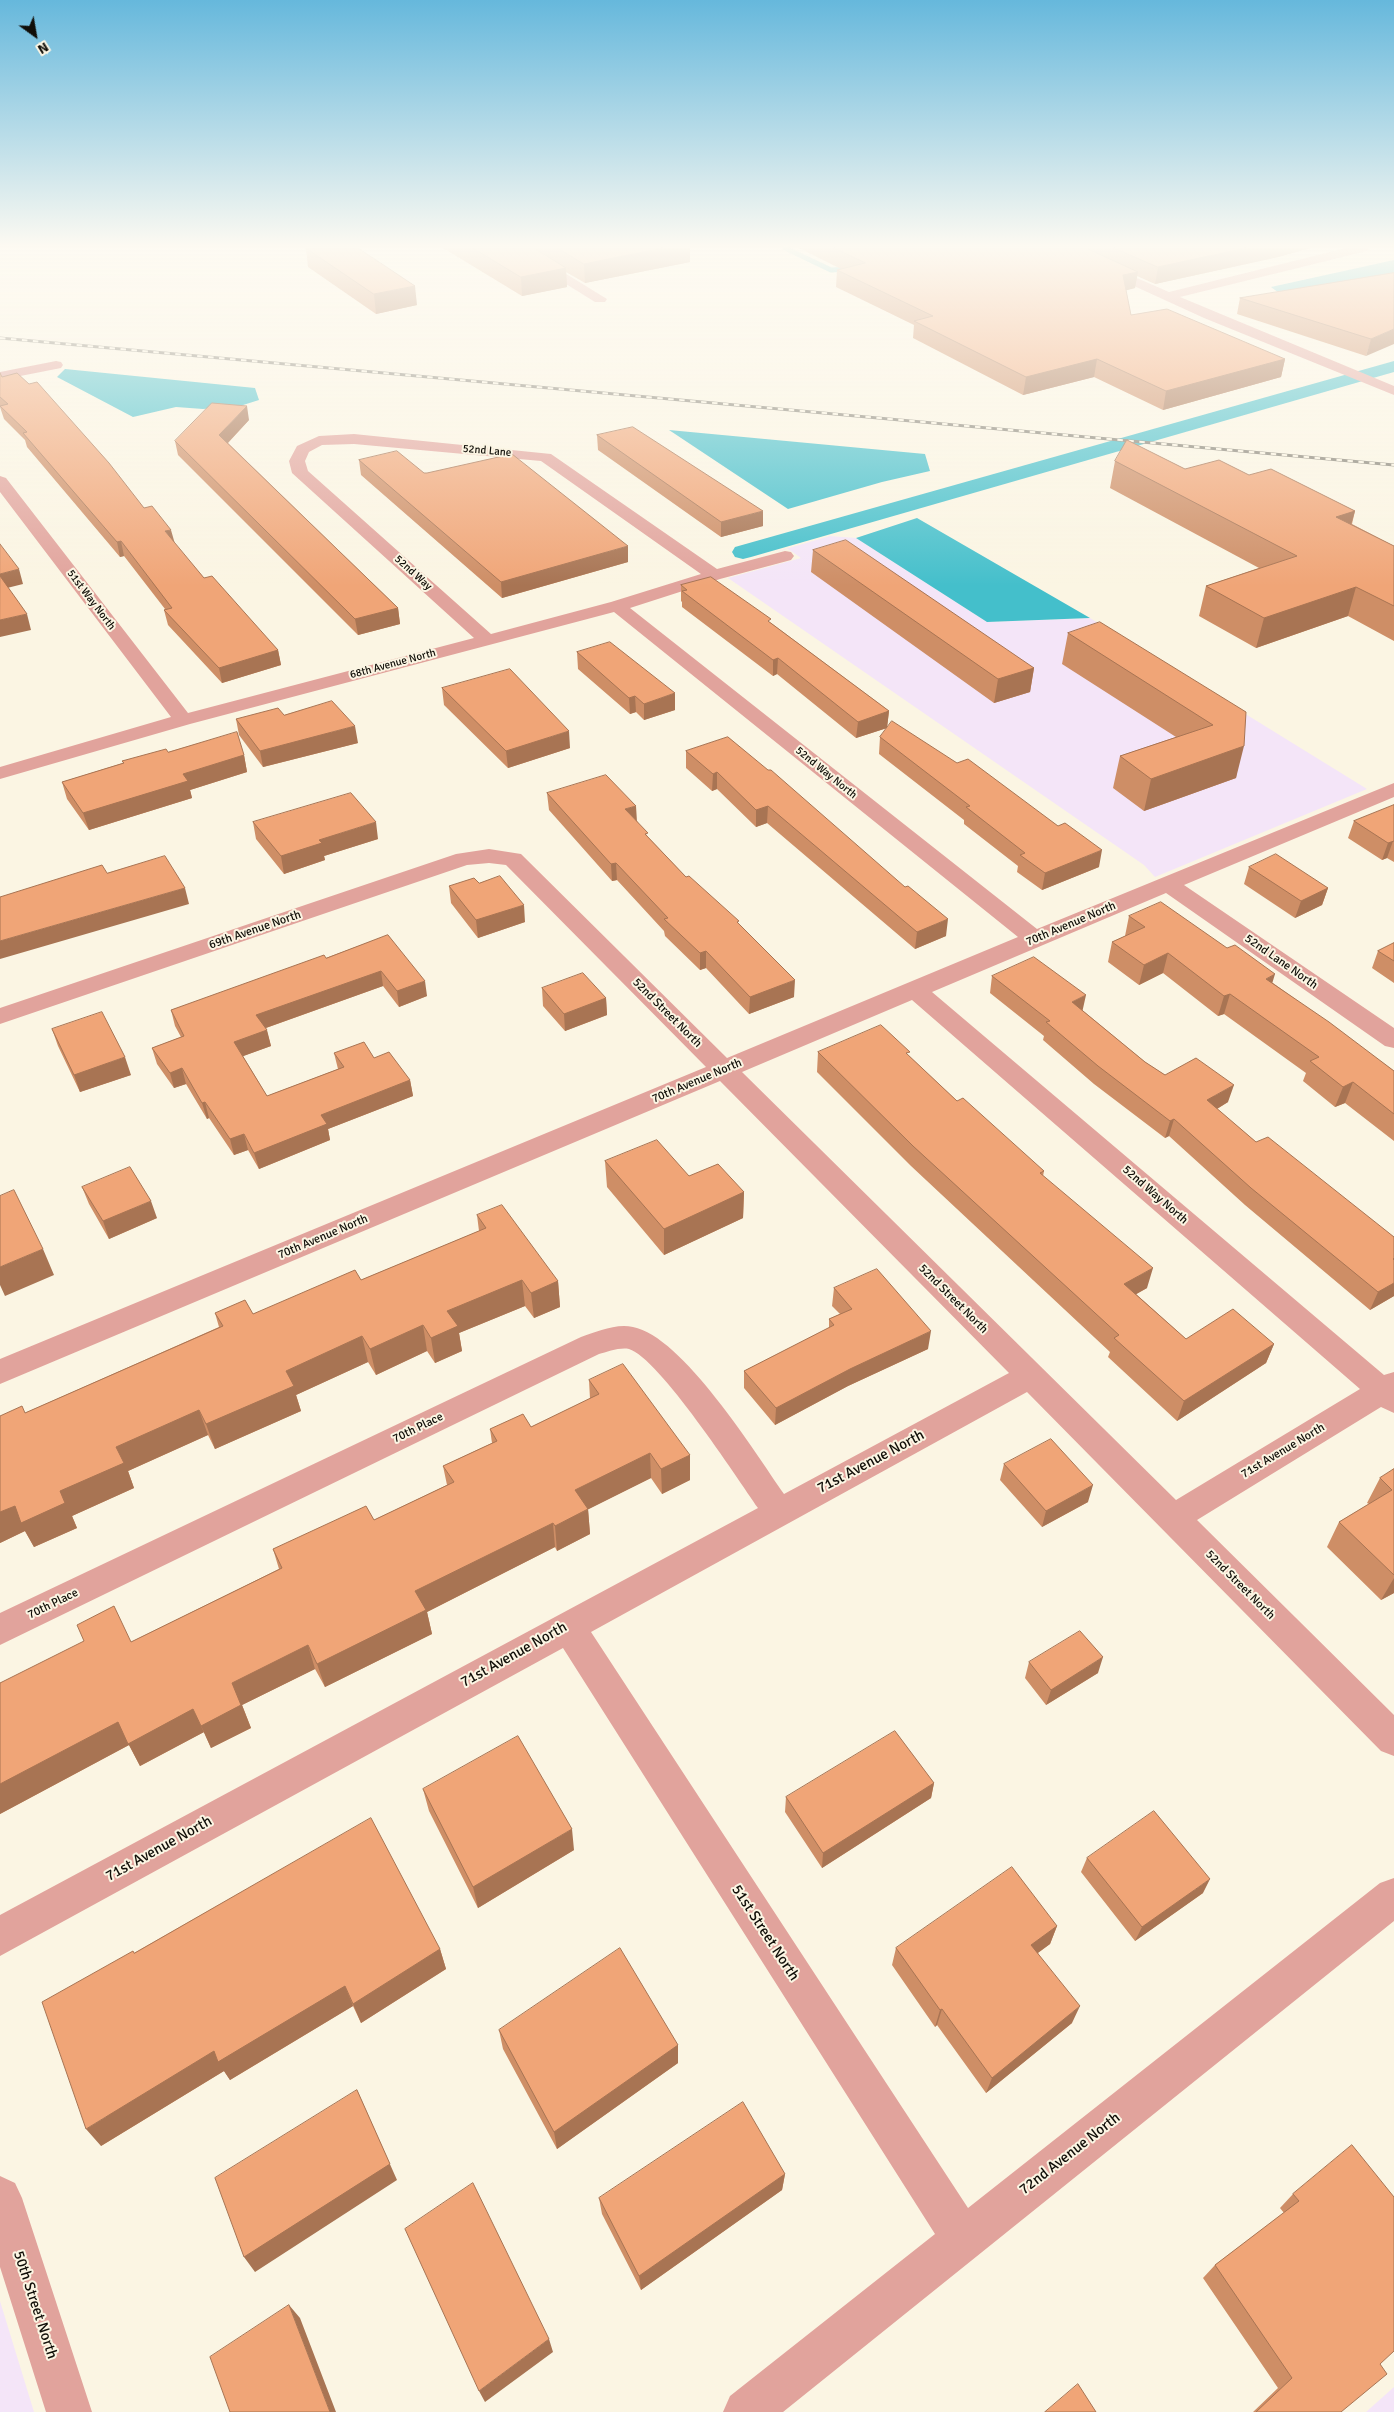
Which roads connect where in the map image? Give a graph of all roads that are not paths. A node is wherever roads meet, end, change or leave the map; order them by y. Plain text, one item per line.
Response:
1 (1323, 361) edge
2 (56, 365) dead end
3 (0, 376) edge
4 (1394, 391) edge
5 (0, 480) edge
6 (339, 507) joint
7 (786, 556) dead end
8 (714, 575) junction
9 (617, 606) junction
10 (487, 640) junction
11 (183, 720) junction
12 (0, 774) edge
13 (1394, 789) edge
14 (513, 859) joint
15 (1168, 884) junction
16 (1035, 940) junction
17 (915, 990) junction
18 (0, 1016) edge
19 (1394, 1040) edge
20 (724, 1070) junction
21 (0, 1372) edge
22 (1030, 1376) junction
23 (1390, 1392) edge
24 (779, 1512) junction
25 (1172, 1518) junction
26 (568, 1626) junction
27 (0, 1630) edge
28 (1394, 1739) edge
29 (1394, 1897) edge
30 (0, 1936) edge
31 (0, 2198) edge
32 (963, 2239) junction
33 (69, 2412) edge
34 (746, 2412) edge

1 - 4 street
2 - 3 street
5 - 11 street, 51st Way North
6 - 8 street, 52nd Lane
6 - 10 street, 52nd Way
7 - 8 street, 68th Avenue North
8 - 9 street, 68th Avenue North
9 - 10 street, 68th Avenue North
9 - 16 street, 52nd Way North
10 - 11 street, 68th Avenue North
11 - 12 street, 68th Avenue North
13 - 15 street, 70th Avenue North
14 - 18 street, 69th Avenue North
14 - 20 street, 52nd Street North
15 - 16 street, 70th Avenue North
15 - 19 street, 52nd Lane North
16 - 17 street, 70th Avenue North
17 - 20 street, 70th Avenue North
17 - 23 street, 52nd Way North
20 - 21 street, 70th Avenue North
20 - 22 street, 52nd Street North
22 - 24 street, 71st Avenue North
22 - 25 street, 52nd Street North
23 - 25 street, 71st Avenue North
24 - 26 street, 71st Avenue North
24 - 27 street, 70th Place
25 - 28 street, 52nd Street North
26 - 30 street, 71st Avenue North
26 - 32 street, 51st Street North
29 - 32 street, 72nd Avenue North
31 - 33 street, 50th Street North
32 - 34 street, 72nd Avenue North

